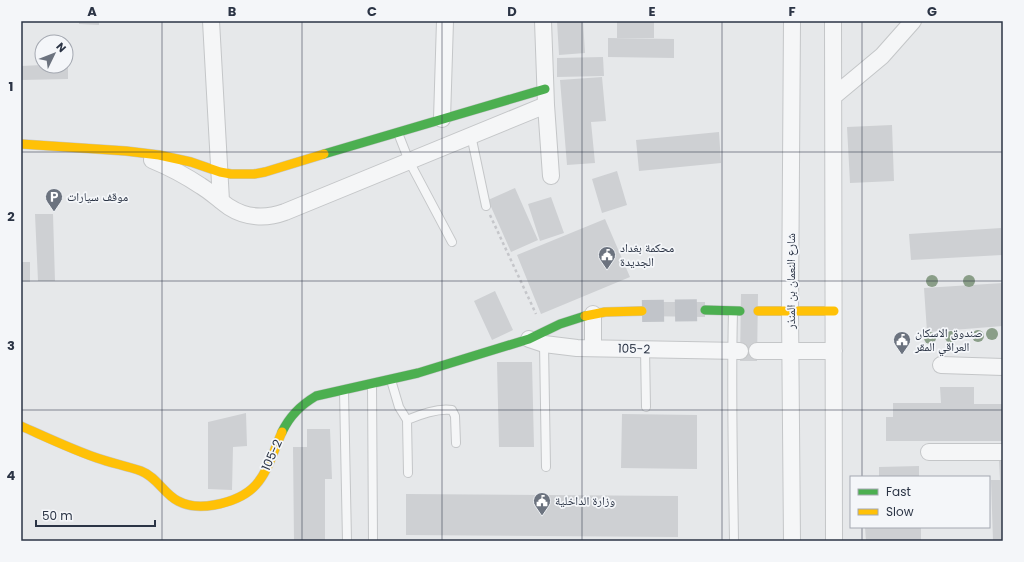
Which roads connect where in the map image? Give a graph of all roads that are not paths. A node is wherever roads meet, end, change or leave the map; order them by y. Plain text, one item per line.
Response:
1 (211, 21) edge
2 (444, 21) edge
3 (543, 21) edge
4 (792, 21) edge
5 (833, 21) edge
6 (913, 21) edge
7 (545, 89) junction
8 (834, 96) junction
9 (546, 105) junction
10 (442, 119) junction
11 (397, 132) junction
12 (471, 135) junction
13 (21, 144) edge
14 (126, 151) junction
15 (409, 161) junction
16 (220, 172) junction
17 (552, 176) dead end
18 (221, 201) junction
19 (486, 206) road end
20 (452, 242) dead end
21 (705, 310) tunnel mouth
22 (642, 311) tunnel mouth
23 (737, 311) joint
24 (790, 311) junction
25 (834, 311) junction
26 (758, 312) dead end
27 (593, 314) junction
28 (544, 337) junction
29 (529, 339) joint
30 (594, 348) junction
31 (645, 349) junction
32 (736, 351) junction
33 (757, 351) dead end
34 (791, 351) junction
35 (834, 351) junction
36 (941, 365) dead end
37 (1003, 367) edge
38 (390, 379) junction
39 (372, 384) junction
40 (344, 390) junction
41 (646, 407) dead end
42 (407, 420) junction
43 (21, 426) edge
44 (456, 443) dead end
45 (929, 452) dead end
46 (1003, 452) edge
47 (546, 466) dead end
48 (408, 473) dead end
49 (347, 541) edge
50 (373, 541) edge
51 (734, 541) edge
52 (792, 541) edge
53 (834, 541) edge

1 - 16 street
2 - 10 street
3 - 7 street
4 - 24 street, شارع النعمان بن المنذر
5 - 8 street
6 - 8 street
7 - 9 street
7 - 10 street
8 - 25 street
9 - 12 street
9 - 17 street
10 - 11 street
11 - 15 lane
11 - 16 street
12 - 15 street
12 - 19 lane
13 - 14 street
14 - 16 street
14 - 18 street
15 - 18 street
15 - 20 lane
16 - 18 street
21 - 23 street
22 - 27 street
23 - 32 lane
24 - 25 street
24 - 26 street
24 - 34 street, شارع النعمان بن المنذر
25 - 35 street
27 - 28 street
27 - 30 street
28 - 29 street, 105-2
28 - 30 street, 105-2
28 - 47 lane
29 - 38 street, 105-2
30 - 31 street, 105-2
31 - 32 street, 105-2
31 - 41 lane
32 - 51 lane
33 - 34 street
34 - 35 street
34 - 52 street, شارع النعمان بن المنذر
35 - 53 street
36 - 37 street
38 - 39 street, 105-2
38 - 42 lane
39 - 40 street, 105-2
39 - 50 lane
40 - 43 street, 105-2
40 - 49 lane
42 - 44 lane
42 - 48 lane
45 - 46 street

